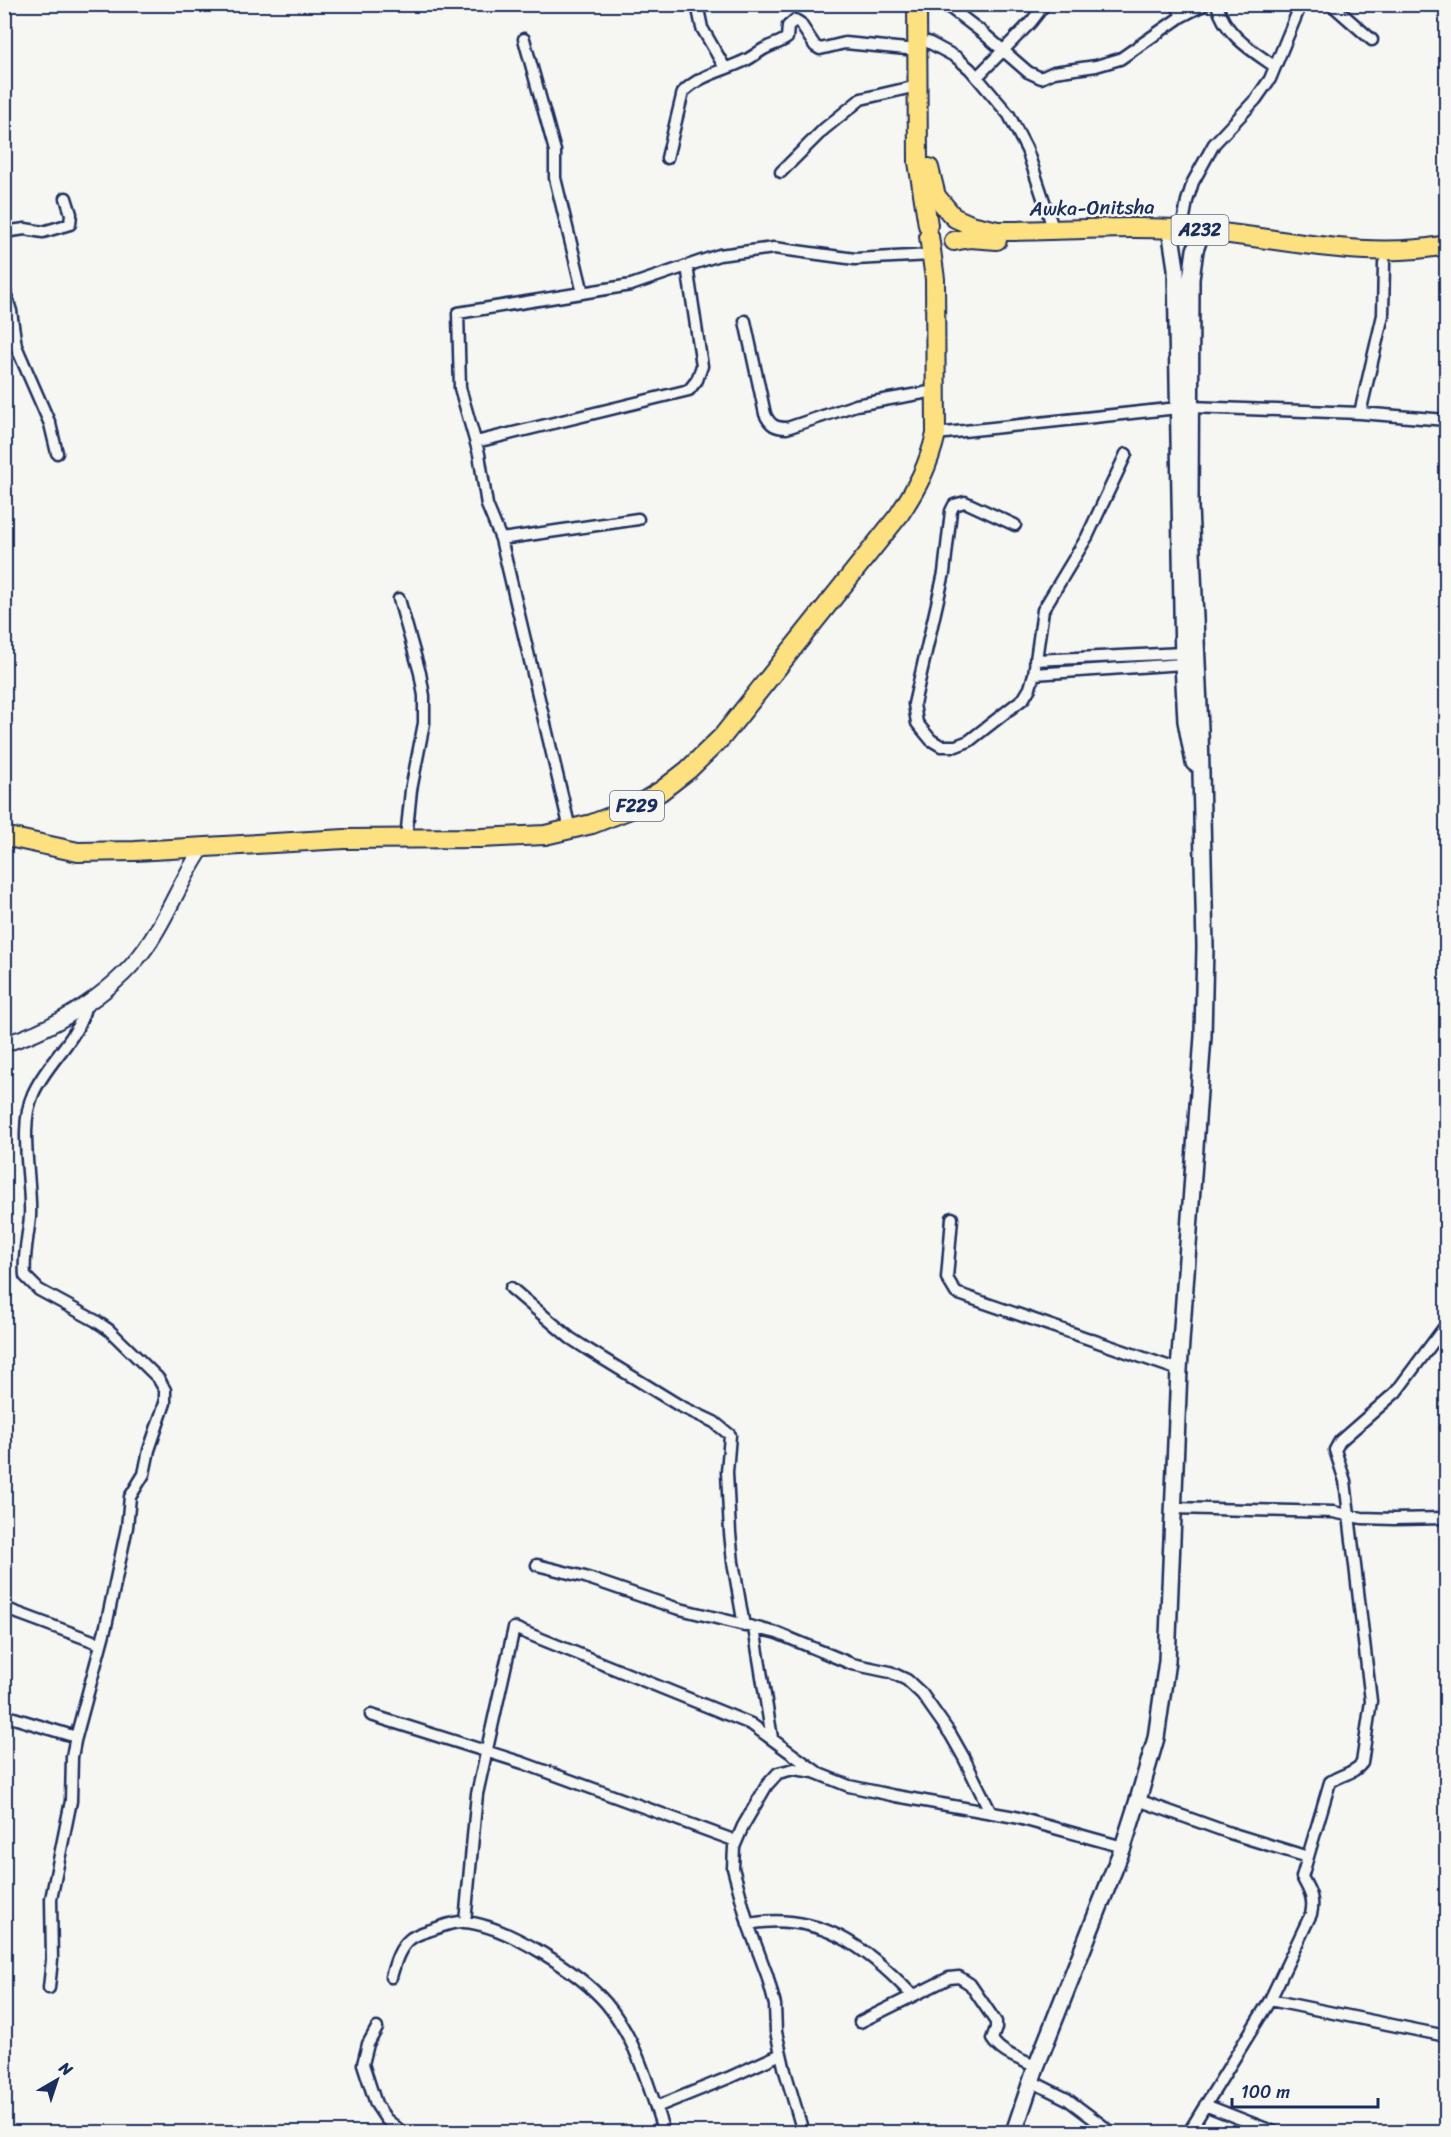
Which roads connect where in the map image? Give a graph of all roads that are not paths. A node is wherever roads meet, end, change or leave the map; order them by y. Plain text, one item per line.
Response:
1 (697, 4) edge
2 (917, 4) edge
3 (929, 4) edge
4 (945, 4) edge
5 (1045, 4) edge
6 (1176, 4) edge
7 (1205, 4) edge
8 (1217, 4) edge
9 (1301, 4) edge
10 (1330, 4) edge
11 (1182, 16) junction
12 (524, 39) dead end
13 (1372, 40) dead end
14 (923, 46) junction
15 (1003, 49) junction
16 (1274, 66) junction
17 (725, 68) junction
18 (977, 77) junction
19 (917, 86) junction
20 (667, 158) dead end
21 (781, 172) dead end
22 (66, 198) dead end
23 (953, 216) junction
24 (929, 230) junction
25 (1054, 231) junction
26 (4, 232) edge
27 (1175, 233) junction
28 (1200, 236) junction
29 (953, 242) junction
30 (1446, 245) edge
31 (932, 255) junction
32 (1446, 255) edge
33 (1384, 263) junction
34 (687, 266) junction
35 (935, 279) junction
36 (4, 289) edge
37 (583, 293) junction
38 (745, 321) dead end
39 (935, 391) junction
40 (1184, 407) junction
41 (1360, 413) junction
42 (1446, 420) edge
43 (936, 434) junction
44 (476, 442) junction
45 (57, 453) dead end
46 (1126, 454) dead end
47 (638, 519) dead end
48 (1015, 525) dead end
49 (501, 539) junction
50 (399, 599) dead end
51 (1183, 659) junction
52 (1035, 660) junction
53 (1034, 674) junction
54 (1202, 792) junction
55 (570, 829) junction
56 (4, 836) edge
57 (406, 838) junction
58 (202, 849) junction
59 (86, 1004) junction
60 (4, 1044) edge
61 (952, 1218) dead end
62 (511, 1288) dead end
63 (1446, 1324) edge
64 (1179, 1370) junction
65 (1173, 1508) junction
66 (1349, 1514) junction
67 (1446, 1518) edge
68 (537, 1565) dead end
69 (4, 1608) edge
70 (749, 1627) junction
71 (100, 1644) junction
72 (4, 1715) edge
73 (371, 1715) dead end
74 (76, 1737) junction
75 (772, 1738) junction
76 (485, 1752) junction
77 (822, 1775) junction
78 (1138, 1800) junction
79 (990, 1811) junction
80 (736, 1842) junction
81 (1123, 1847) junction
82 (1308, 1857) junction
83 (465, 1922) junction
84 (748, 1924) junction
85 (391, 1977) dead end
86 (49, 1988) dead end
87 (912, 1995) junction
88 (1270, 2000) junction
89 (860, 2022) dead end
90 (377, 2028) dead end
91 (1446, 2036) edge
92 (781, 2054) junction
93 (1033, 2074) junction
94 (1205, 2105) junction
95 (656, 2107) junction
96 (402, 2133) edge
97 (664, 2133) edge
98 (803, 2133) edge
99 (1014, 2133) edge
100 (1111, 2133) edge
101 (1189, 2133) edge
102 (1274, 2133) edge

1 - 17 street
2 - 14 main road
3 - 14 main road
4 - 15 street
5 - 15 street
6 - 11 street
7 - 11 street
8 - 16 street
9 - 16 street
10 - 13 street
11 - 15 street
12 - 37 street
14 - 17 street
14 - 18 street
14 - 19 main road
14 - 23 main road
15 - 18 street
16 - 27 street
17 - 20 street
18 - 25 street
19 - 21 street
19 - 24 main road
22 - 26 street
23 - 24 main road
23 - 25 main road, Awka-Onitsha / A232
23 - 29 main road
24 - 29 main road
24 - 31 main road, F229
25 - 27 main road, Awka-Onitsha / A232
27 - 28 main road, Awka-Onitsha / A232
27 - 29 main road, Awka-Onitsha / A232
27 - 40 main road
28 - 30 main road, Awka-Onitsha / A232
28 - 33 main road, Awka-Onitsha / A232
28 - 40 main road
29 - 35 main road, F229
31 - 34 street
31 - 35 main road, F229
32 - 33 main road, Awka-Onitsha / A232
33 - 41 street
34 - 37 street
34 - 44 street
35 - 39 main road, F229
36 - 45 street
37 - 44 street
38 - 39 street
39 - 43 main road, F229
40 - 41 street
40 - 43 street
40 - 51 main road
40 - 54 main road
41 - 42 street
43 - 55 main road, F229
44 - 49 street
46 - 52 street
47 - 49 street
48 - 53 street
49 - 55 street
50 - 57 street
51 - 52 street
51 - 53 street
51 - 54 main road
52 - 53 street
54 - 64 main road
55 - 57 main road, F229
56 - 58 main road, F229
57 - 58 main road, F229
58 - 59 street
59 - 60 street
59 - 71 street
61 - 64 street
62 - 70 street
63 - 66 street
64 - 65 main road
65 - 66 street
65 - 78 main road
66 - 67 street
66 - 82 street
68 - 70 street
69 - 71 street
70 - 75 street
70 - 79 street
71 - 74 street
72 - 74 street
73 - 76 street
74 - 86 street
75 - 76 street
75 - 77 street
76 - 80 street
76 - 83 street
77 - 79 street
77 - 80 street
78 - 81 main road
78 - 82 street
79 - 81 street
80 - 84 street
81 - 93 main road
82 - 88 street
83 - 85 street
83 - 95 street
84 - 87 street
84 - 92 street
87 - 89 street
87 - 93 street
88 - 91 street
88 - 94 street
90 - 96 street
92 - 95 street
92 - 98 street
93 - 99 main road
93 - 100 street
94 - 101 street
94 - 102 street
95 - 97 street

